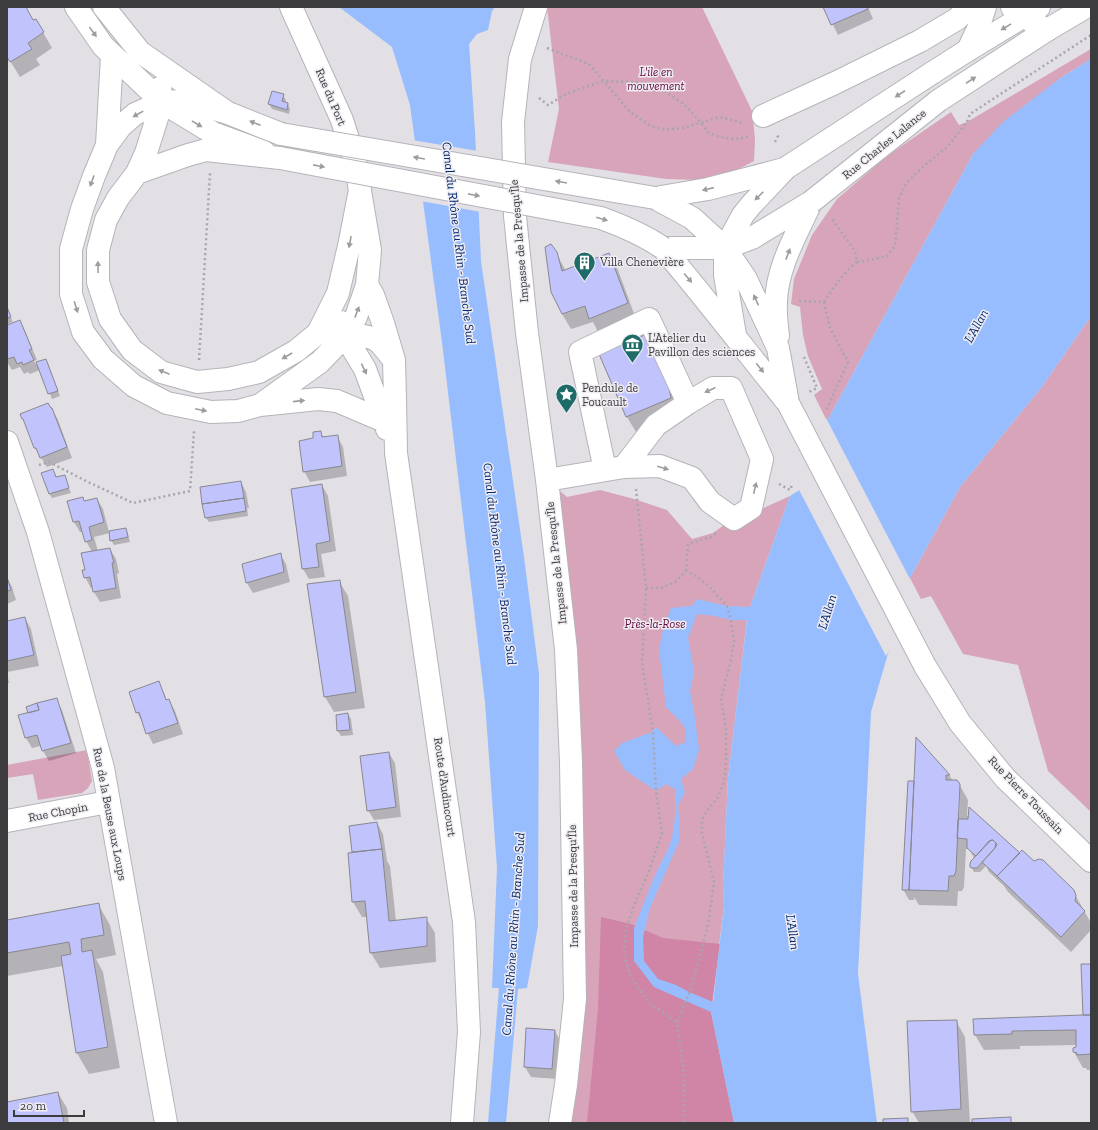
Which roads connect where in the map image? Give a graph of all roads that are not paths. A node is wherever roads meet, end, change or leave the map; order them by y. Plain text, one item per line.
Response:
1 (76, 7) edge
2 (104, 7) edge
3 (291, 7) edge
4 (536, 7) edge
5 (969, 7) edge
6 (985, 7) edge
7 (1086, 7) edge
8 (1026, 10) edge
9 (1059, 19) edge
10 (968, 50) junction
11 (140, 52) junction
12 (112, 56) junction
13 (162, 102) junction
14 (228, 113) junction
15 (761, 125) road end
16 (107, 145) junction
17 (280, 158) junction
18 (786, 168) junction
19 (138, 172) junction
20 (360, 190) junction
21 (655, 198) junction
22 (812, 202) junction
23 (663, 248) junction
24 (726, 248) junction
25 (367, 285) junction
26 (338, 293) junction
27 (318, 333) junction
28 (344, 336) junction
29 (735, 338) junction
30 (778, 348) junction
31 (394, 360) junction
32 (688, 403) junction
33 (788, 403) junction
34 (260, 405) junction
35 (384, 421) junction
36 (7, 442) edge
37 (396, 453) junction
38 (621, 468) junction
39 (546, 480) junction
40 (108, 802) junction
41 (7, 821) edge
42 (1091, 861) edge
43 (166, 1123) edge
44 (462, 1123) edge
45 (560, 1123) edge

1 -> 12 main road
2 - 11 main road
3 - 20 main road, Rue du Port
4 - 39 main road, Impasse de la Presqu'Île
5 - 15 main road
6 - 10 main road
7 - 9 main road, Rue Charles Lalance
8 - 9 main road
8 -> 10 main road
22 -> 9 main road, Rue Charles Lalance, bridge
10 -> 18 main road, bridge
11 - 13 main road
11 - 14 main road
12 - 13 main road
12 - 16 main road
13 - 14 main road
13 -> 16 main road
13 -> 17 main road
13 - 19 main road
21 -> 14 main road, bridge
16 -> 34 main road
17 - 19 main road
17 -> 23 main road, bridge
18 -> 21 main road
18 -> 24 main road
27 -> 19 main road
20 - 25 main road, Rue du Port
20 -> 26 main road
21 - 24 main road
22 - 24 main road
30 -> 22 main road, Rue Charles Lalance
23 - 24 main road
23 -> 29 main road
24 - 29 main road
30 -> 24 main road
28 -> 25 main road, Rue du Port
25 - 31 main road
26 - 27 main road
26 - 28 main road
27 - 28 main road
28 - 31 main road
28 - 34 main road, Rue du Port
28 -> 35 main road
29 -> 33 main road
30 - 33 main road
31 - 37 main road
32 - 38 main road
32 - 38 main road
38 -> 32 main road
33 - 42 main road, Rue Pierre Toussain, bridge
34 -> 35 main road
35 - 37 main road
36 - 40 main road, Rue de la Beuse aux Loups
37 - 44 main road, Route d'Audincourt
38 - 39 main road
39 - 45 main road, Impasse de la Presqu'Île
40 - 41 main road, Rue Chopin
40 - 43 main road, Rue de la Beuse aux Loups

